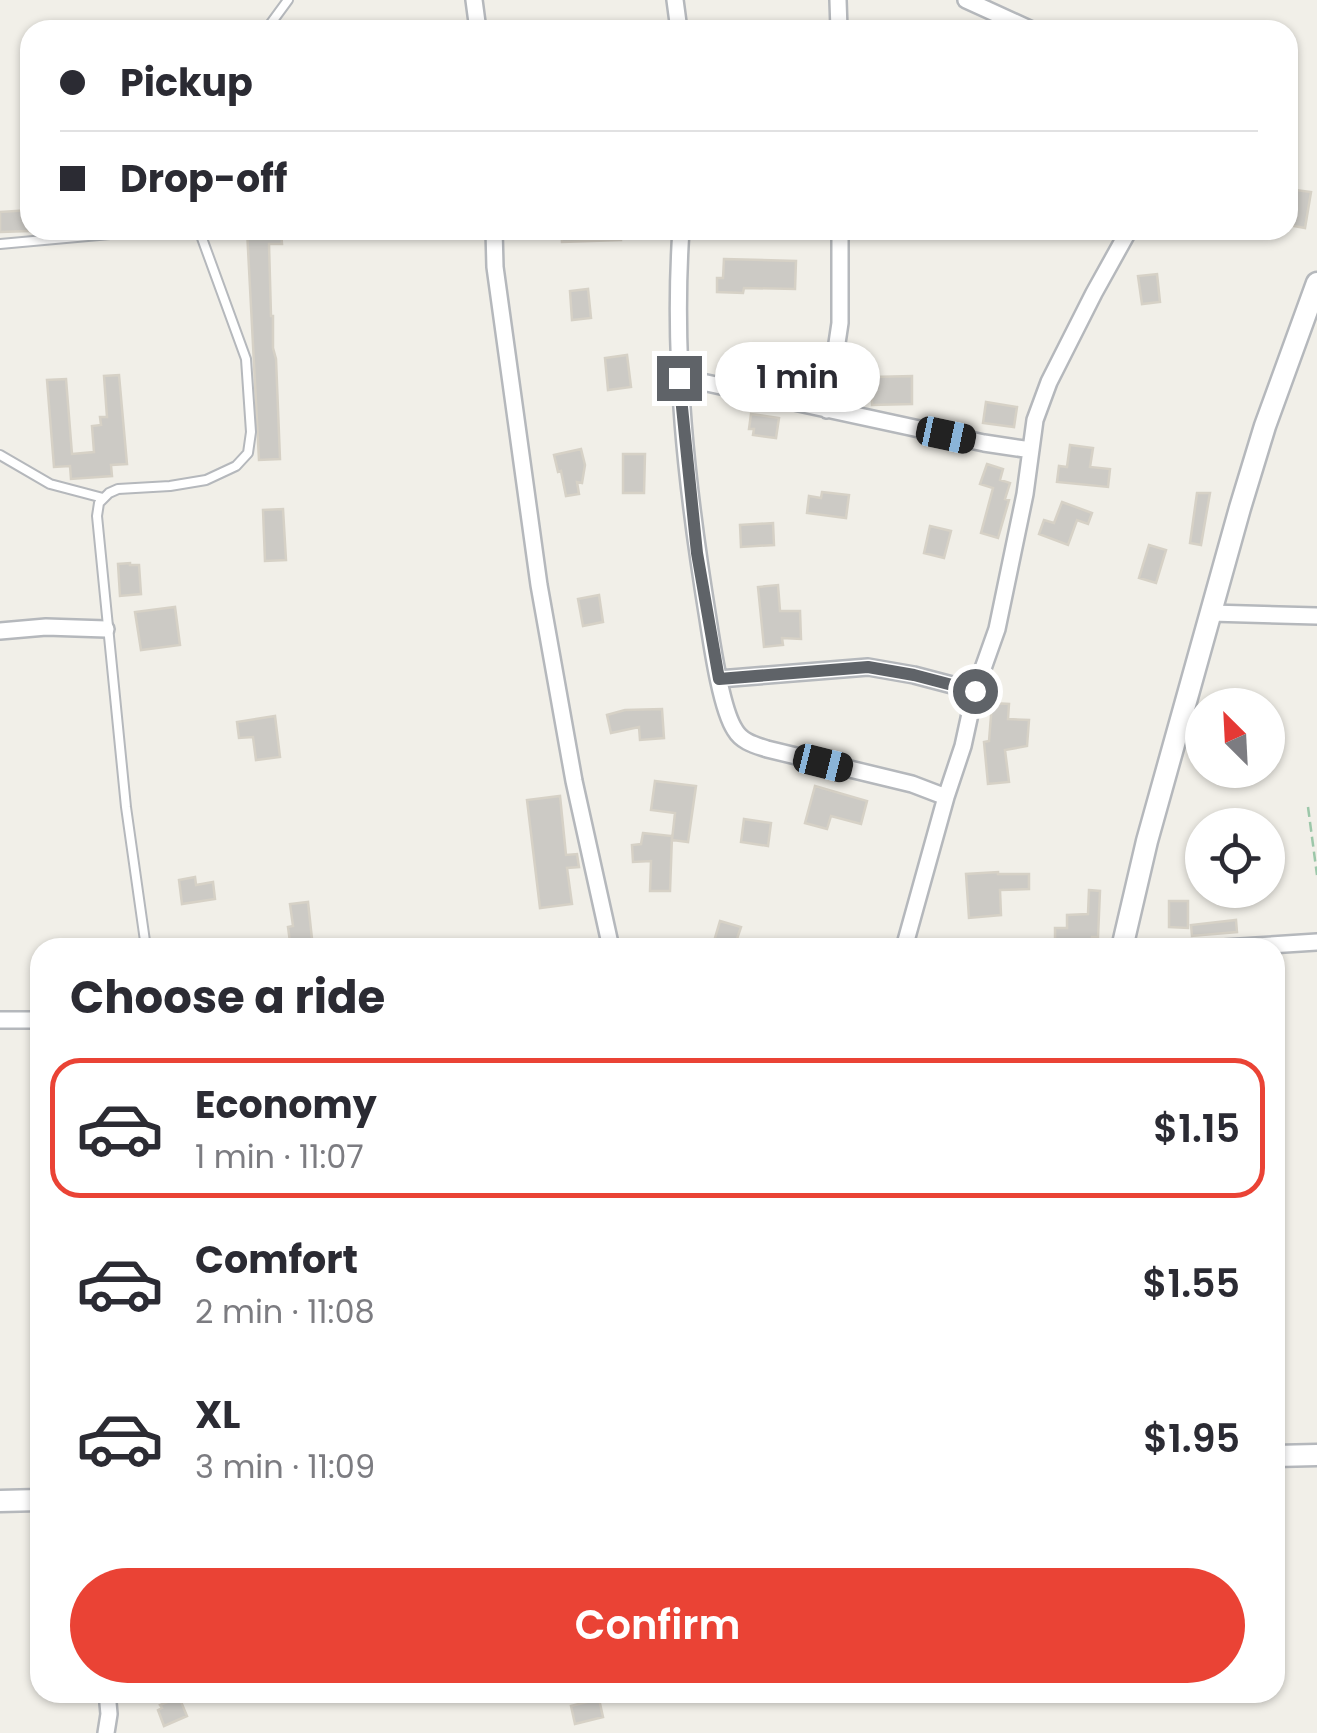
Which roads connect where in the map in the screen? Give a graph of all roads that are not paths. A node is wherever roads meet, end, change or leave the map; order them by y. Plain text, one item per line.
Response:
1 (966, 0) edge
2 (1010, 20) edge
3 (44, 240) edge
4 (203, 240) edge
5 (494, 240) edge
6 (680, 240) edge
7 (840, 240) edge
8 (1123, 240) edge
9 (0, 244) edge
10 (1317, 283) edge
11 (679, 378) junction
12 (827, 410) junction
13 (1030, 450) junction
14 (0, 455) edge
15 (104, 498) junction
16 (1211, 613) junction
17 (1317, 616) edge
18 (106, 628) junction
19 (0, 631) edge
20 (719, 679) junction
21 (975, 691) junction
22 (946, 797) junction
23 (145, 938) edge
24 (609, 938) edge
25 (907, 938) edge
26 (1124, 938) edge
27 (1317, 942) edge
28 (1285, 944) edge
29 (0, 1020) edge
30 (30, 1020) edge
31 (1317, 1455) edge
32 (1285, 1456) edge
33 (30, 1500) edge
34 (0, 1501) edge
35 (107, 1703) edge
36 (106, 1733) edge

1 - 2 street
3 - 9 lane
4 - 15 lane
5 - 24 street
6 - 11 street
7 - 12 street
8 - 13 street
10 - 16 street
11 - 12 street
11 - 20 street
12 - 13 street
13 - 21 street
14 - 15 lane
15 - 18 lane
16 - 17 street
16 - 26 street
18 - 19 street
18 - 23 lane
20 - 21 street
20 - 22 street
21 - 22 street
22 - 25 street
27 - 28 street
29 - 30 street
31 - 32 street
33 - 34 street
35 - 36 street

